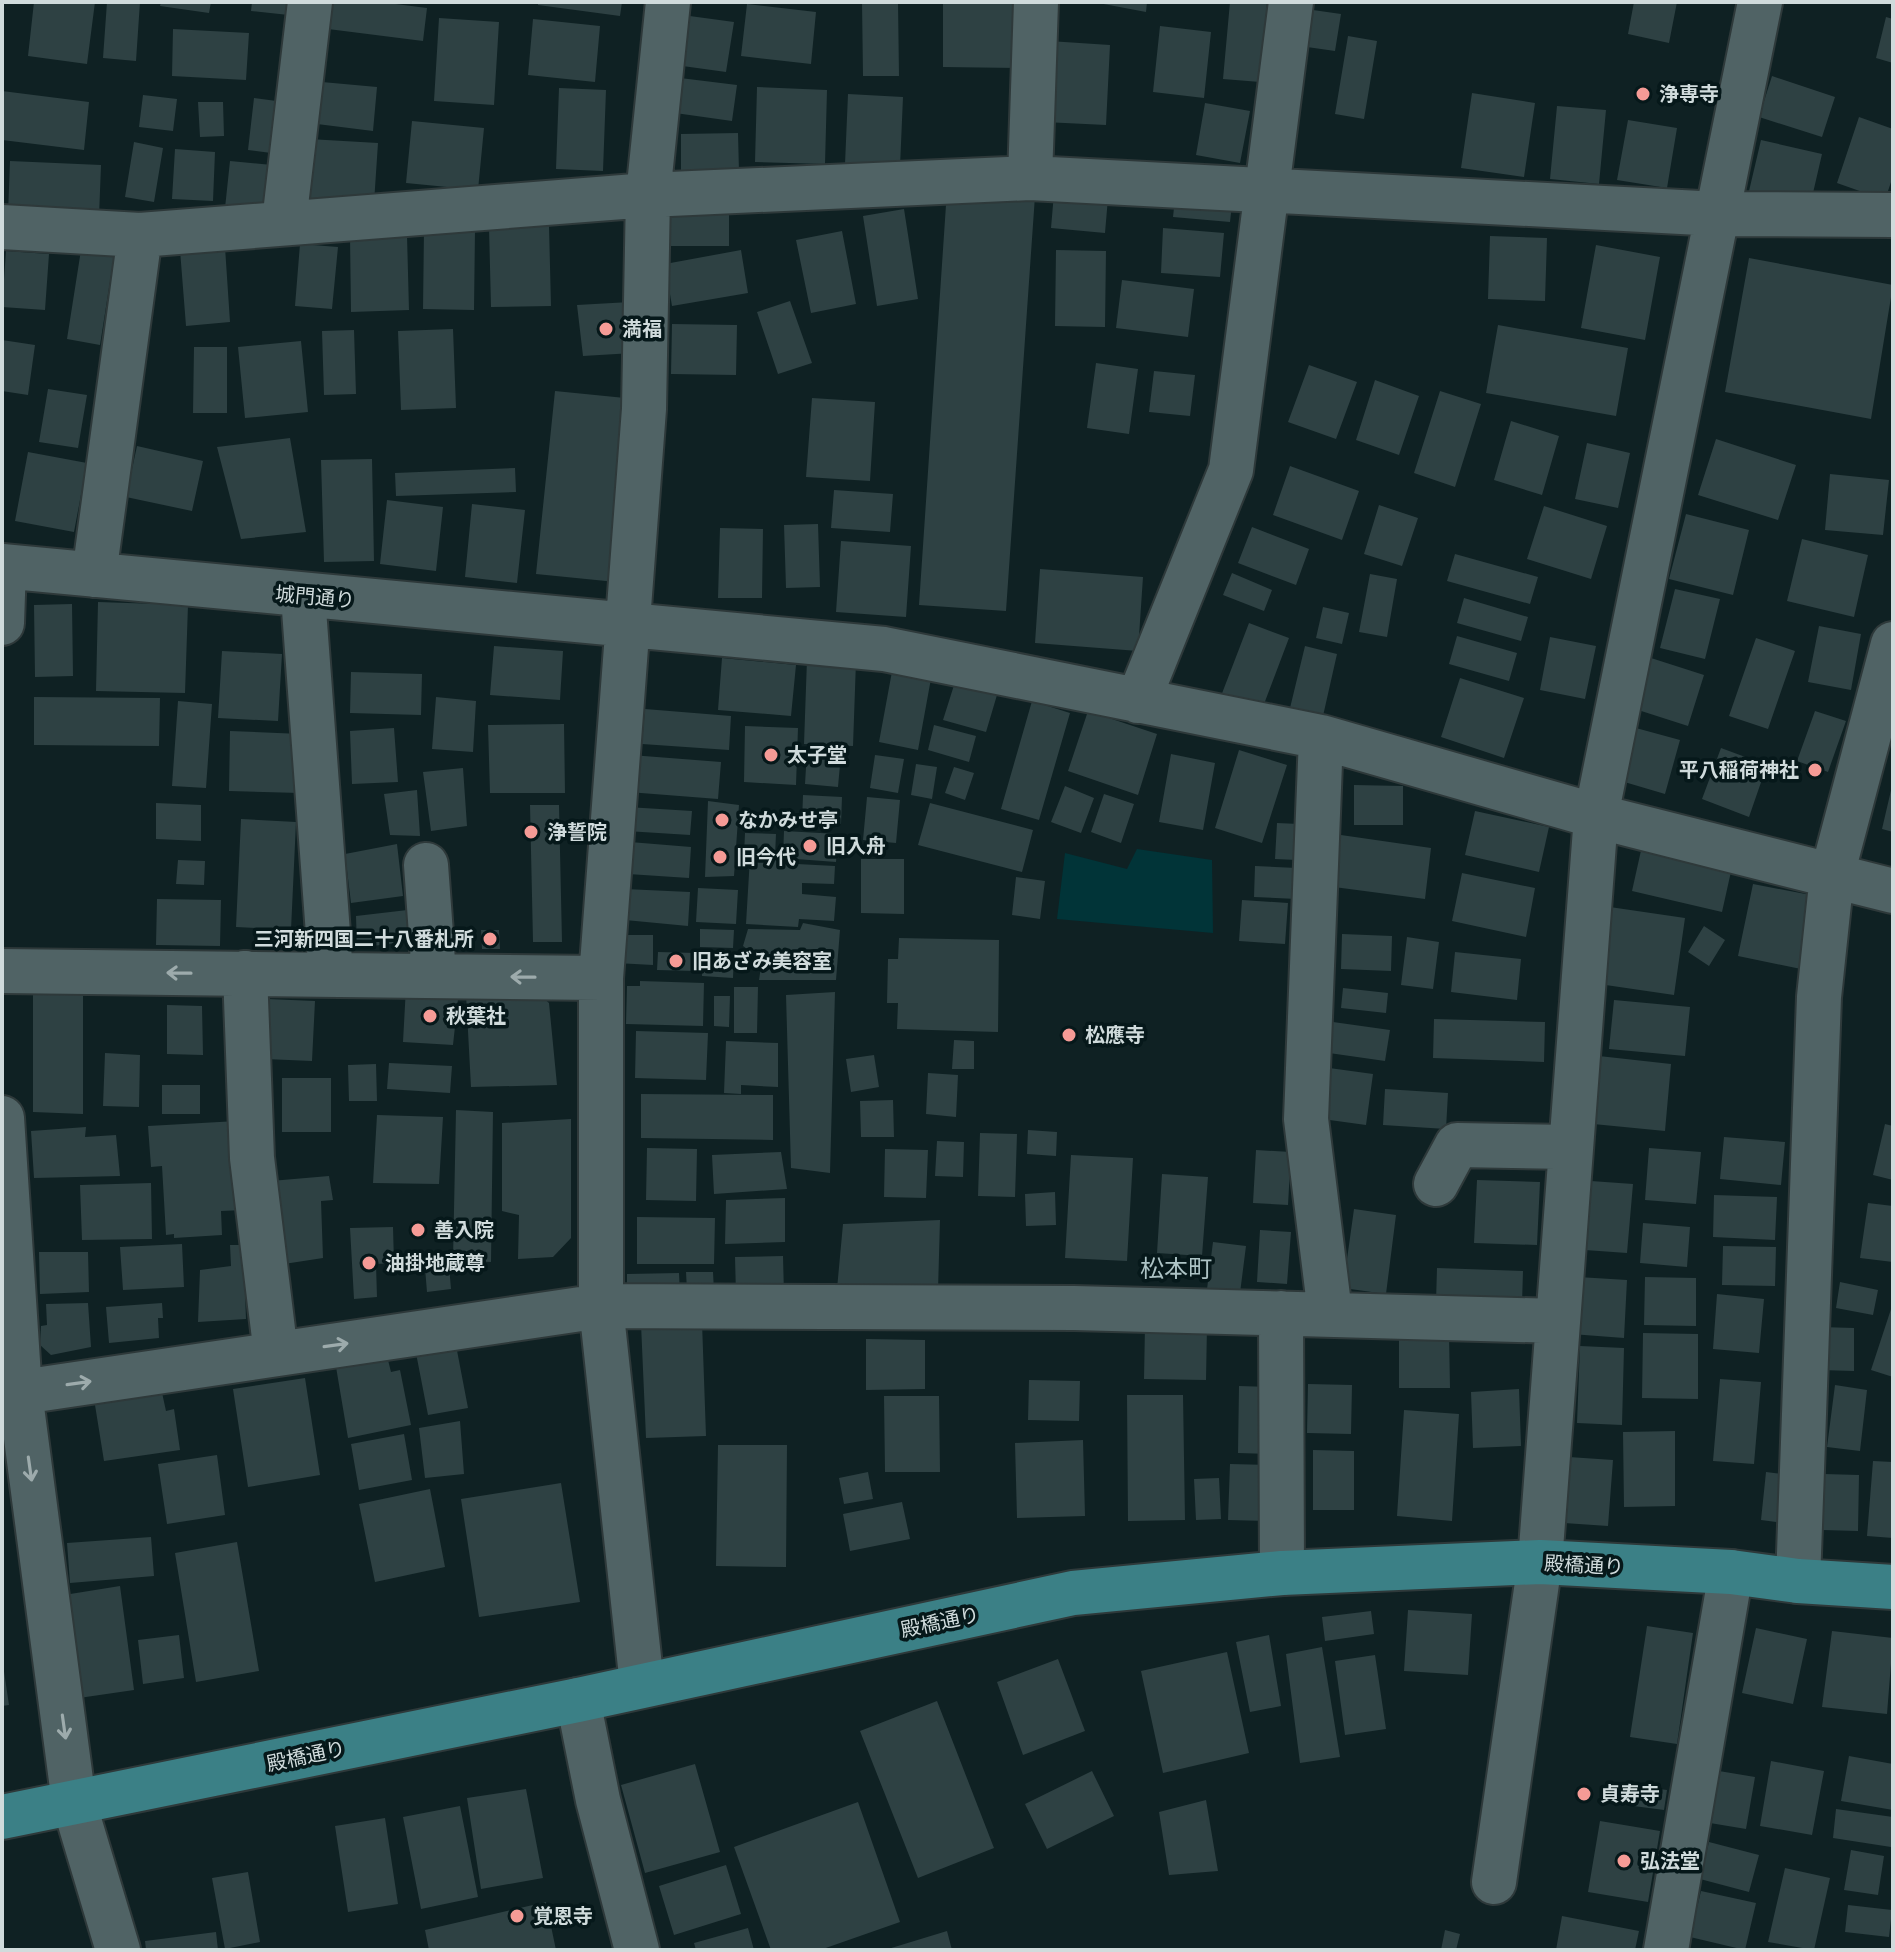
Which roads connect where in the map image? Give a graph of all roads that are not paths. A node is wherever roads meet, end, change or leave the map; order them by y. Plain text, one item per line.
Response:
1 (310, 2) edge
2 (668, 2) edge
3 (1036, 2) edge
4 (1291, 2) edge
5 (1760, 2) edge
6 (1030, 178) junction
7 (1265, 188) junction
8 (648, 195) junction
9 (1719, 214) junction
10 (1893, 215) edge
11 (284, 222) junction
12 (2, 227) edge
13 (140, 235) junction
14 (3, 566) edge
15 (94, 575) junction
16 (303, 596) junction
17 (2, 623) edge
18 (628, 625) junction
19 (1893, 644) edge
20 (1138, 701) junction
21 (1321, 737) junction
22 (1596, 816) junction
23 (426, 865) dead end
24 (1832, 875) junction
25 (1893, 891) edge
26 (2, 971) edge
27 (245, 973) junction
28 (331, 974) junction
29 (434, 975) junction
30 (601, 978) junction
31 (2, 1118) edge
32 (1571, 1147) junction
33 (1436, 1184) dead end
34 (601, 1306) junction
35 (1281, 1313) junction
36 (1330, 1313) junction
37 (1558, 1321) junction
38 (276, 1354) junction
39 (11, 1393) edge
40 (1540, 1562) junction
41 (1731, 1572) junction
42 (1282, 1573) junction
43 (1798, 1581) junction
44 (1893, 1587) edge
45 (642, 1685) junction
46 (578, 1700) junction
47 (74, 1803) junction
48 (2, 1817) edge
49 (1494, 1882) dead end
50 (118, 1950) edge
51 (637, 1950) edge
52 (1666, 1950) edge

1 - 11 street
2 - 8 street
3 - 6 street
4 - 7 street
5 - 9 street
6 - 7 street
6 - 8 street
7 - 9 street
7 - 20 street
8 - 11 street
8 - 18 street
9 - 10 street
9 - 22 street
11 - 13 street
12 - 13 street
13 - 15 street
14 - 15 street, 城門通り
14 - 17 street
15 - 16 street, 城門通り
16 - 18 street, 城門通り
16 - 28 street
18 - 20 street, 城門通り
18 - 30 street
19 - 24 street
20 - 21 street, 城門通り
21 - 22 street, 城門通り
21 - 36 street
22 - 24 street, 城門通り
22 - 32 street
23 - 29 street
24 - 25 street, 城門通り
24 - 43 street
27 -> 26 street
27 - 28 street
27 - 38 street
28 - 29 street
30 -> 29 street
30 - 34 street
31 - 39 street
32 - 33 street
32 - 37 street
34 - 35 street
38 -> 34 street
34 - 45 street
35 - 36 street
35 - 42 street
36 - 37 street
37 - 40 street
39 -> 38 street
39 -> 47 street
40 - 41 main road, 殿橋通り
40 - 42 main road, 殿橋通り
40 - 49 street
41 - 43 main road, 殿橋通り
41 - 52 street
42 - 45 main road, 殿橋通り
43 - 44 main road, 殿橋通り
45 - 46 main road, 殿橋通り
46 - 47 main road, 殿橋通り
46 - 51 street
47 - 48 main road, 殿橋通り
47 - 50 street

